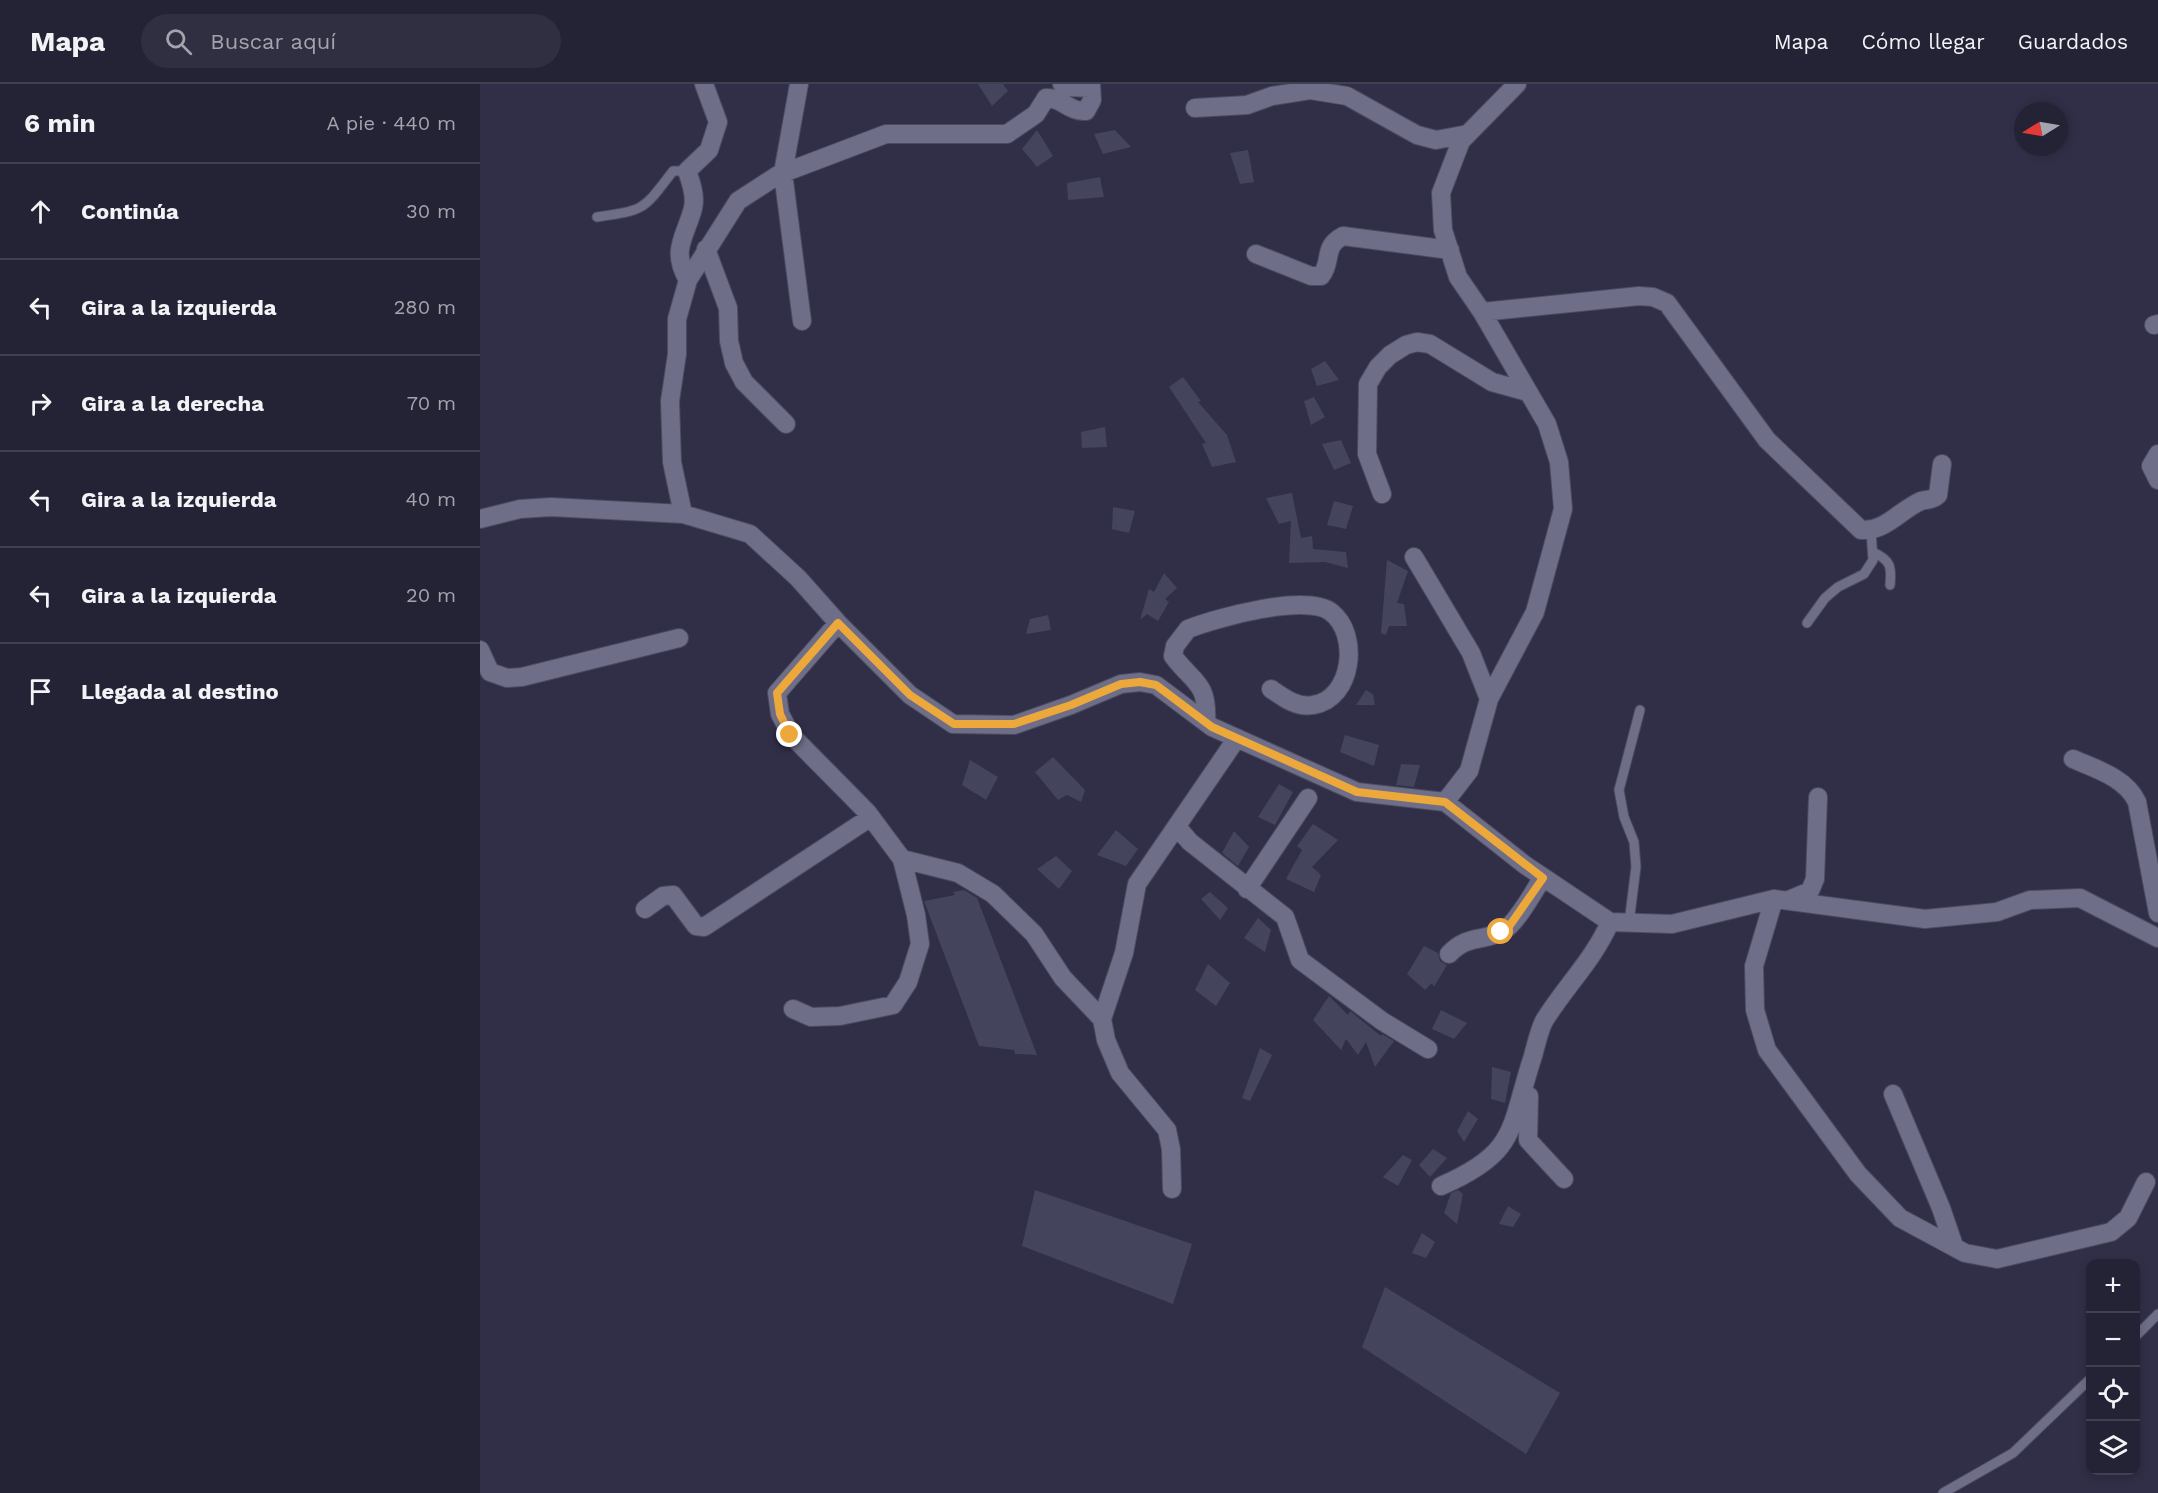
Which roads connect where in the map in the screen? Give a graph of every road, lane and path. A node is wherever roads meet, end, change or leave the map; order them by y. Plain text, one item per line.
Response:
1 (705, 84) edge
2 (799, 84) edge
3 (1062, 84) edge
4 (1517, 84) edge
5 (1091, 86) edge
6 (1195, 108) dead end
7 (1468, 134) junction
8 (687, 171) junction
9 (783, 173) junction
10 (597, 217) dead end
11 (706, 249) junction
12 (1450, 249) junction
13 (1256, 254) dead end
14 (688, 280) junction
15 (1482, 312) junction
16 (802, 321) dead end
17 (1528, 392) junction
18 (786, 424) dead end
19 (2158, 454) edge
20 (1942, 464) dead end
21 (2158, 480) edge
22 (1382, 494) dead end
23 (683, 514) junction
24 (480, 519) edge
25 (1871, 531) junction
26 (1873, 552) junction
27 (1414, 557) dead end
28 (1890, 585) dead end
29 (838, 623) junction
30 (1807, 623) dead end
31 (679, 638) dead end
32 (480, 650) edge
33 (1271, 690) dead end
34 (1489, 699) junction
35 (1640, 710) dead end
36 (1206, 722) junction
37 (1237, 738) junction
38 (2073, 759) dead end
39 (1818, 797) dead end
40 (1308, 798) dead end
41 (1445, 802) junction
42 (871, 817) junction
43 (1177, 827) junction
44 (902, 859) junction
45 (1543, 878) junction
46 (1247, 889) junction
47 (1781, 900) junction
48 (645, 909) dead end
49 (2158, 913) edge
50 (1610, 922) junction
51 (1629, 923) junction
52 (2158, 938) edge
53 (1449, 954) dead end
54 (793, 1009) dead end
55 (1102, 1019) junction
56 (1428, 1049) dead end
57 (1531, 1061) junction
58 (1893, 1094) dead end
59 (1564, 1179) dead end
60 (2146, 1182) dead end
61 (1441, 1186) dead end
62 (1172, 1189) dead end
63 (1954, 1246) junction
64 (2158, 1314) edge
65 (2140, 1332) edge
66 (2086, 1384) edge
67 (1943, 1493) edge

1 - 8 street
2 - 9 street
3 - 5 street
4 - 7 street
5 - 9 street
6 - 7 street
7 - 12 street
8 - 10 lane
8 - 14 street
9 - 11 street
9 - 16 street
11 - 14 street
11 - 18 street
12 - 13 street
12 - 15 street
14 - 23 street
15 - 17 street
15 - 25 street
17 - 22 street
17 - 34 street
19 - 21 street
20 - 25 street
23 - 24 street
23 - 29 street
25 - 26 lane
26 - 28 lane
26 - 30 lane
27 - 34 street
29 - 36 street
29 - 42 street
31 - 32 street
33 - 36 street
34 - 41 street
35 - 51 lane
36 - 37 street
37 - 41 street
37 - 43 street
38 - 49 street
39 - 47 street
40 - 46 street
41 - 45 street
42 - 44 street
42 - 48 street
43 - 46 street
43 - 55 street
44 - 54 street
44 - 55 street
45 - 50 street
45 - 53 street
46 - 56 street
47 - 51 street
47 - 52 street
47 - 63 street
50 - 51 street
50 - 57 street
55 - 62 street
57 - 59 street
57 - 61 street
58 - 63 street
60 - 63 street
64 - 65 lane
66 - 67 lane

